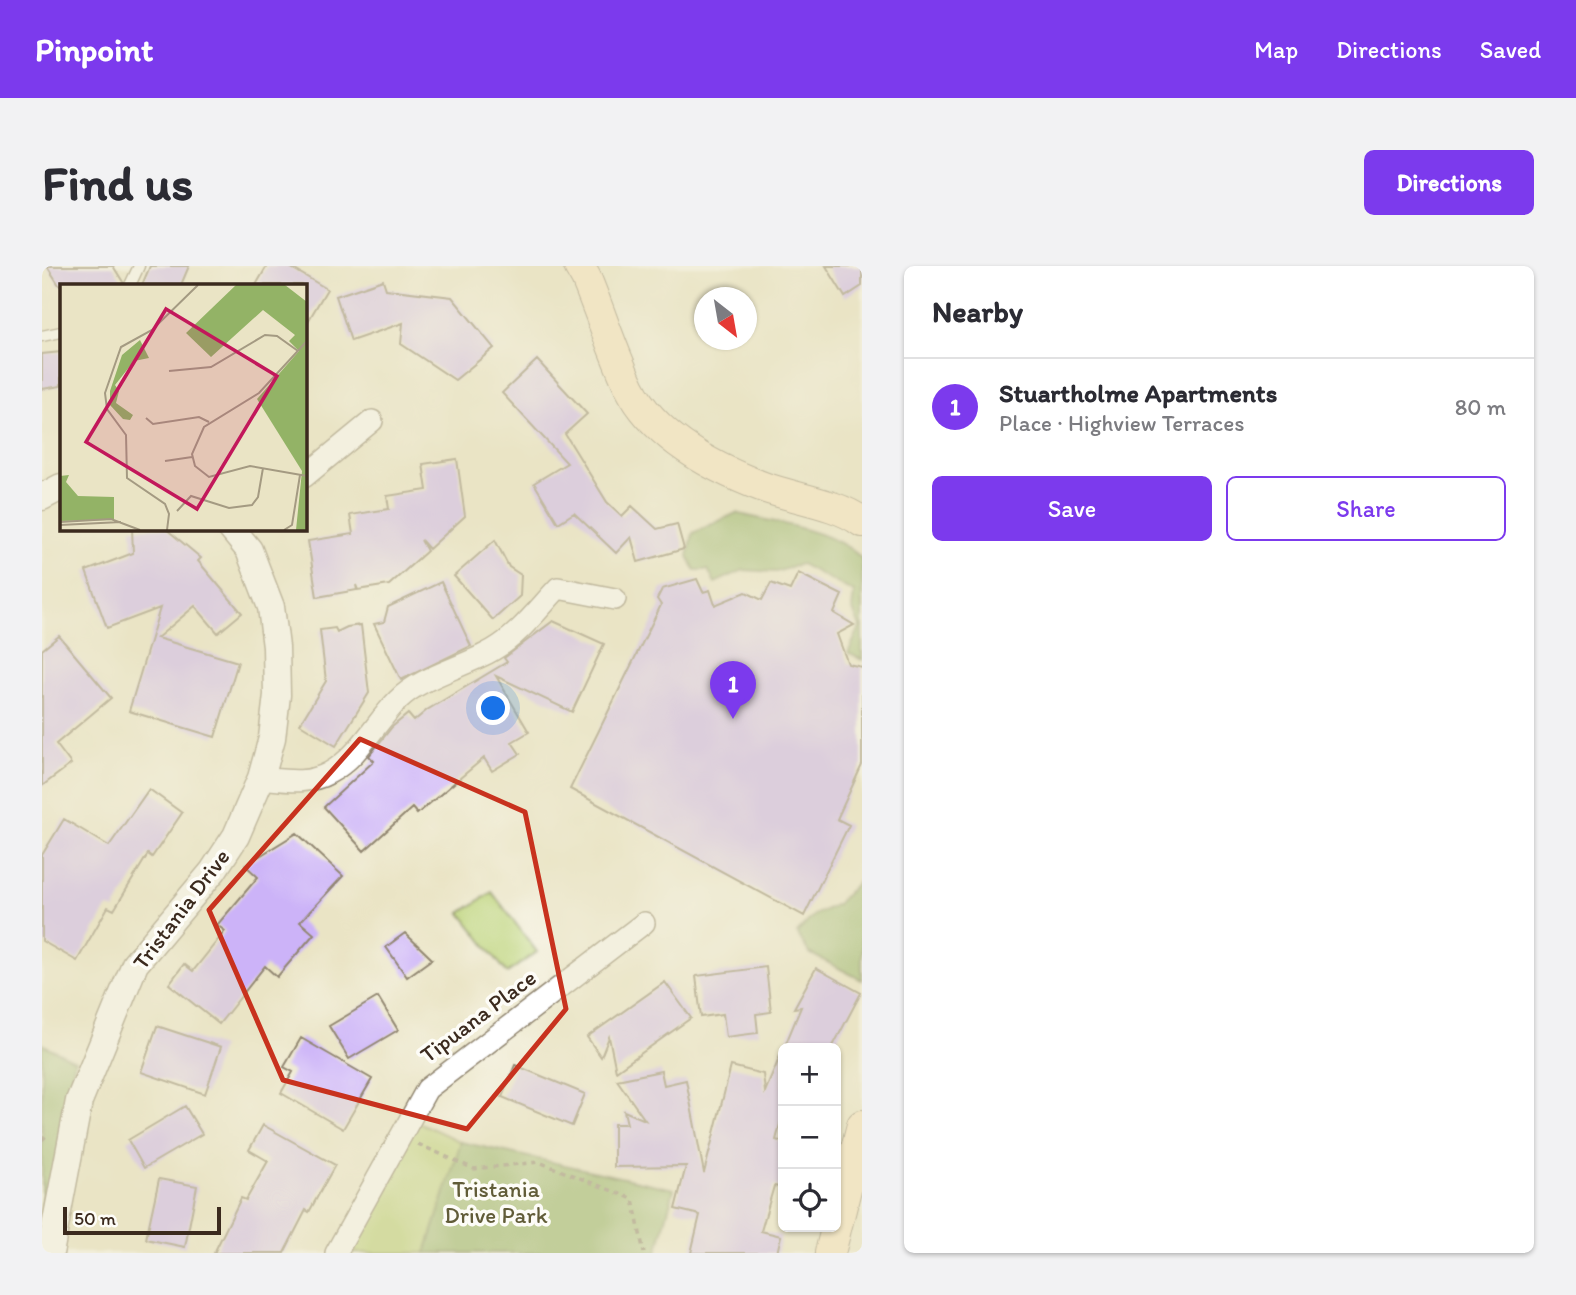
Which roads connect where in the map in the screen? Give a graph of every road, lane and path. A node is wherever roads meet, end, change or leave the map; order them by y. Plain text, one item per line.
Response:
1 (139, 266) edge
2 (579, 266) edge
3 (130, 284) edge
4 (60, 332) edge
5 (42, 336) edge
6 (372, 421) dead end
7 (306, 475) edge
8 (60, 488) edge
9 (42, 497) edge
10 (862, 523) edge
11 (236, 530) edge
12 (615, 599) dead end
13 (261, 778) junction
14 (644, 923) dead end
15 (862, 1125) edge
16 (400, 1136) junction
17 (50, 1253) edge
18 (337, 1253) edge
19 (644, 1253) edge
20 (830, 1253) edge

1 - 3 lane
2 - 10 main road
4 - 5 lane
6 - 7 street
8 - 9 street
11 - 13 street, Tristania Drive
12 - 13 street
13 - 17 street, Tristania Drive
14 - 16 street, Tipuana Place
15 - 20 main road
16 - 18 street, Tipuana Place
16 - 19 path

